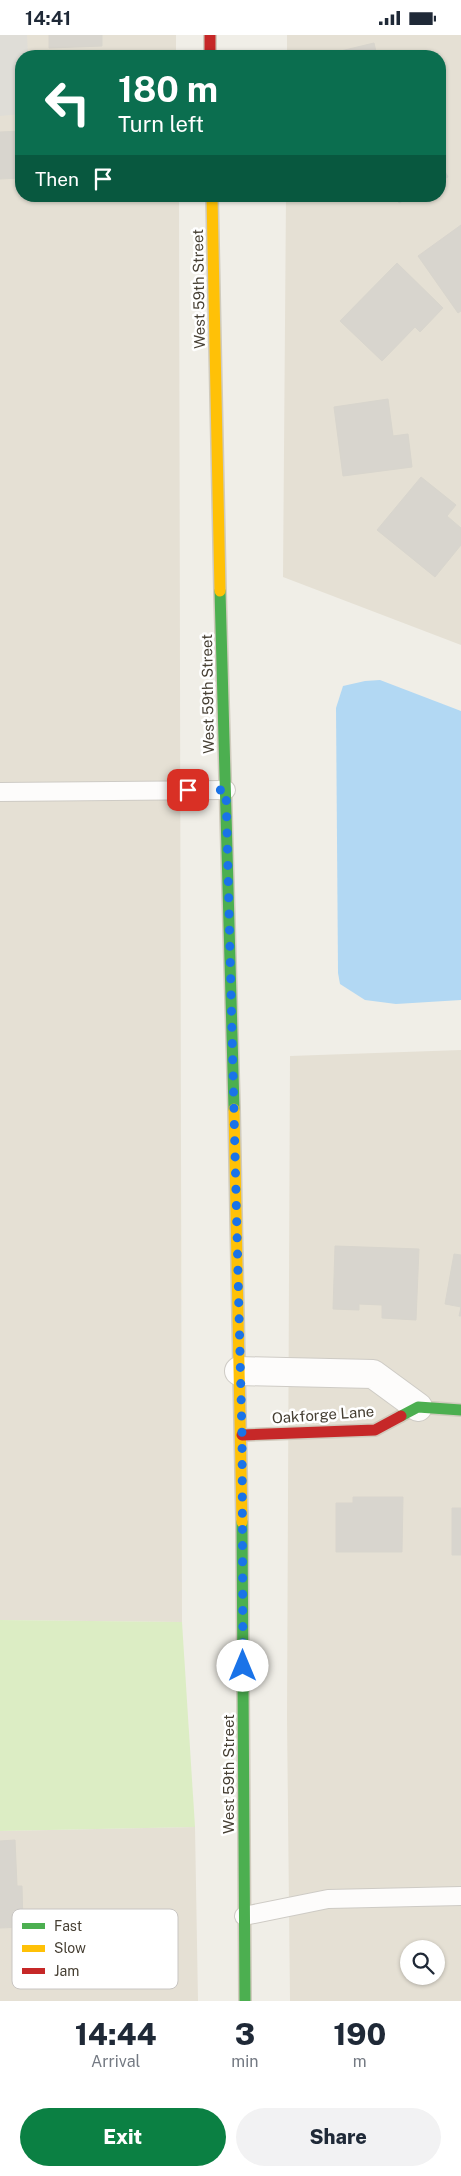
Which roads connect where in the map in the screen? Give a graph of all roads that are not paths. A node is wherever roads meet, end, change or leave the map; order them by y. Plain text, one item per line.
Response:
1 (210, 35) edge
2 (210, 50) edge
3 (212, 202) edge
4 (226, 790) junction
5 (0, 792) edge
6 (239, 1371) junction
7 (418, 1407) junction
8 (461, 1410) edge
9 (242, 1435) junction
10 (461, 1896) edge
11 (244, 1916) junction
12 (245, 2001) edge

1 - 2 street
3 - 4 street, West 59th Street
4 - 5 lane
4 - 6 street, West 59th Street
6 - 7 street
6 - 9 street, West 59th Street
7 - 8 street
7 - 9 street, Oakforge Lane
9 - 11 street, West 59th Street
10 - 11 lane
11 - 12 street, West 59th Street

